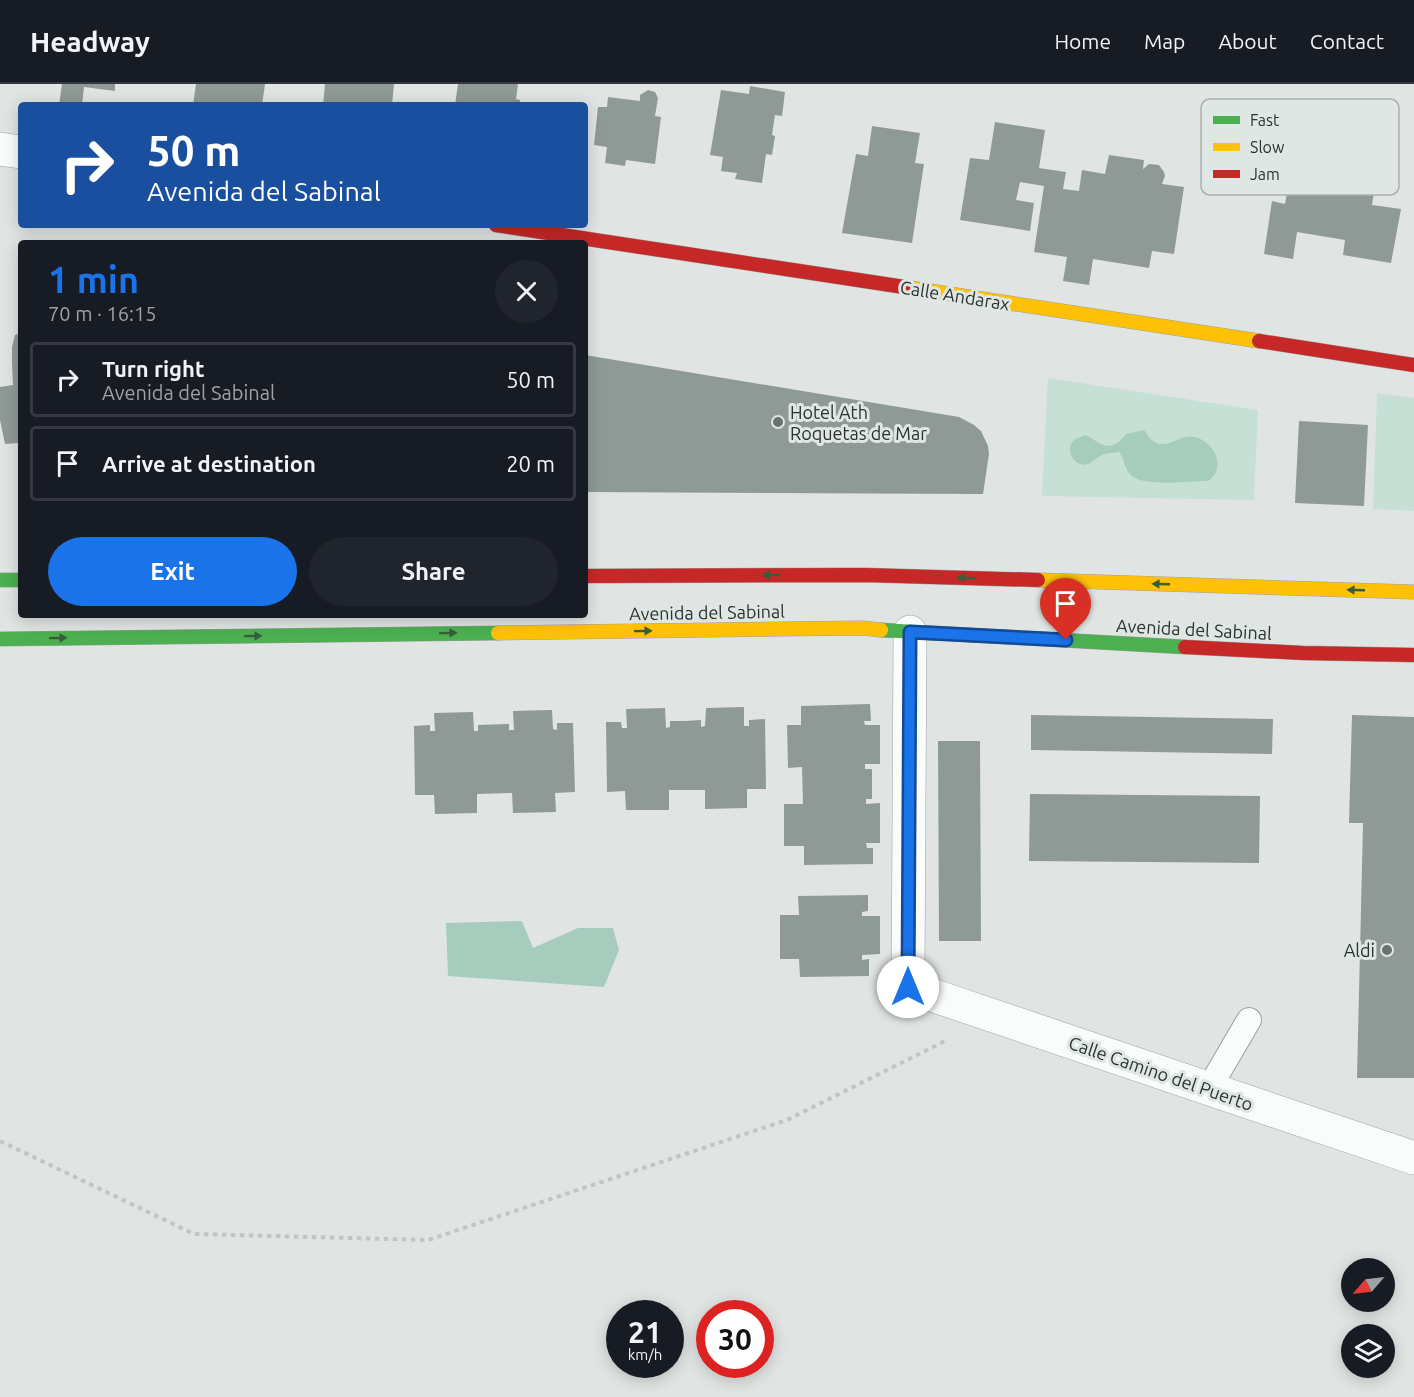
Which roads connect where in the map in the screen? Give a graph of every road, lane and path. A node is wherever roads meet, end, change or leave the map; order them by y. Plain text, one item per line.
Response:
1 (0, 149) edge
2 (18, 152) edge
3 (516, 228) edge
4 (1414, 365) edge
5 (588, 576) edge
6 (0, 580) edge
7 (18, 580) edge
8 (1414, 592) edge
9 (910, 632) junction
10 (0, 639) edge
11 (1414, 655) edge
12 (994, 1017) junction
13 (1249, 1020) dead end
14 (1208, 1090) junction
15 (0, 1141) edge
16 (1414, 1158) edge

1 - 2 street
3 - 4 street, Calle Andarax
8 -> 5 street, Avenida del Sabinal
6 - 7 street
10 -> 9 street, Avenida del Sabinal
9 - 11 street, Avenida del Sabinal
9 - 12 street, Calle Camino del Puerto
12 - 14 street, Calle Camino del Puerto
12 - 15 path
13 - 14 lane
14 - 16 street, Calle Camino del Puerto

